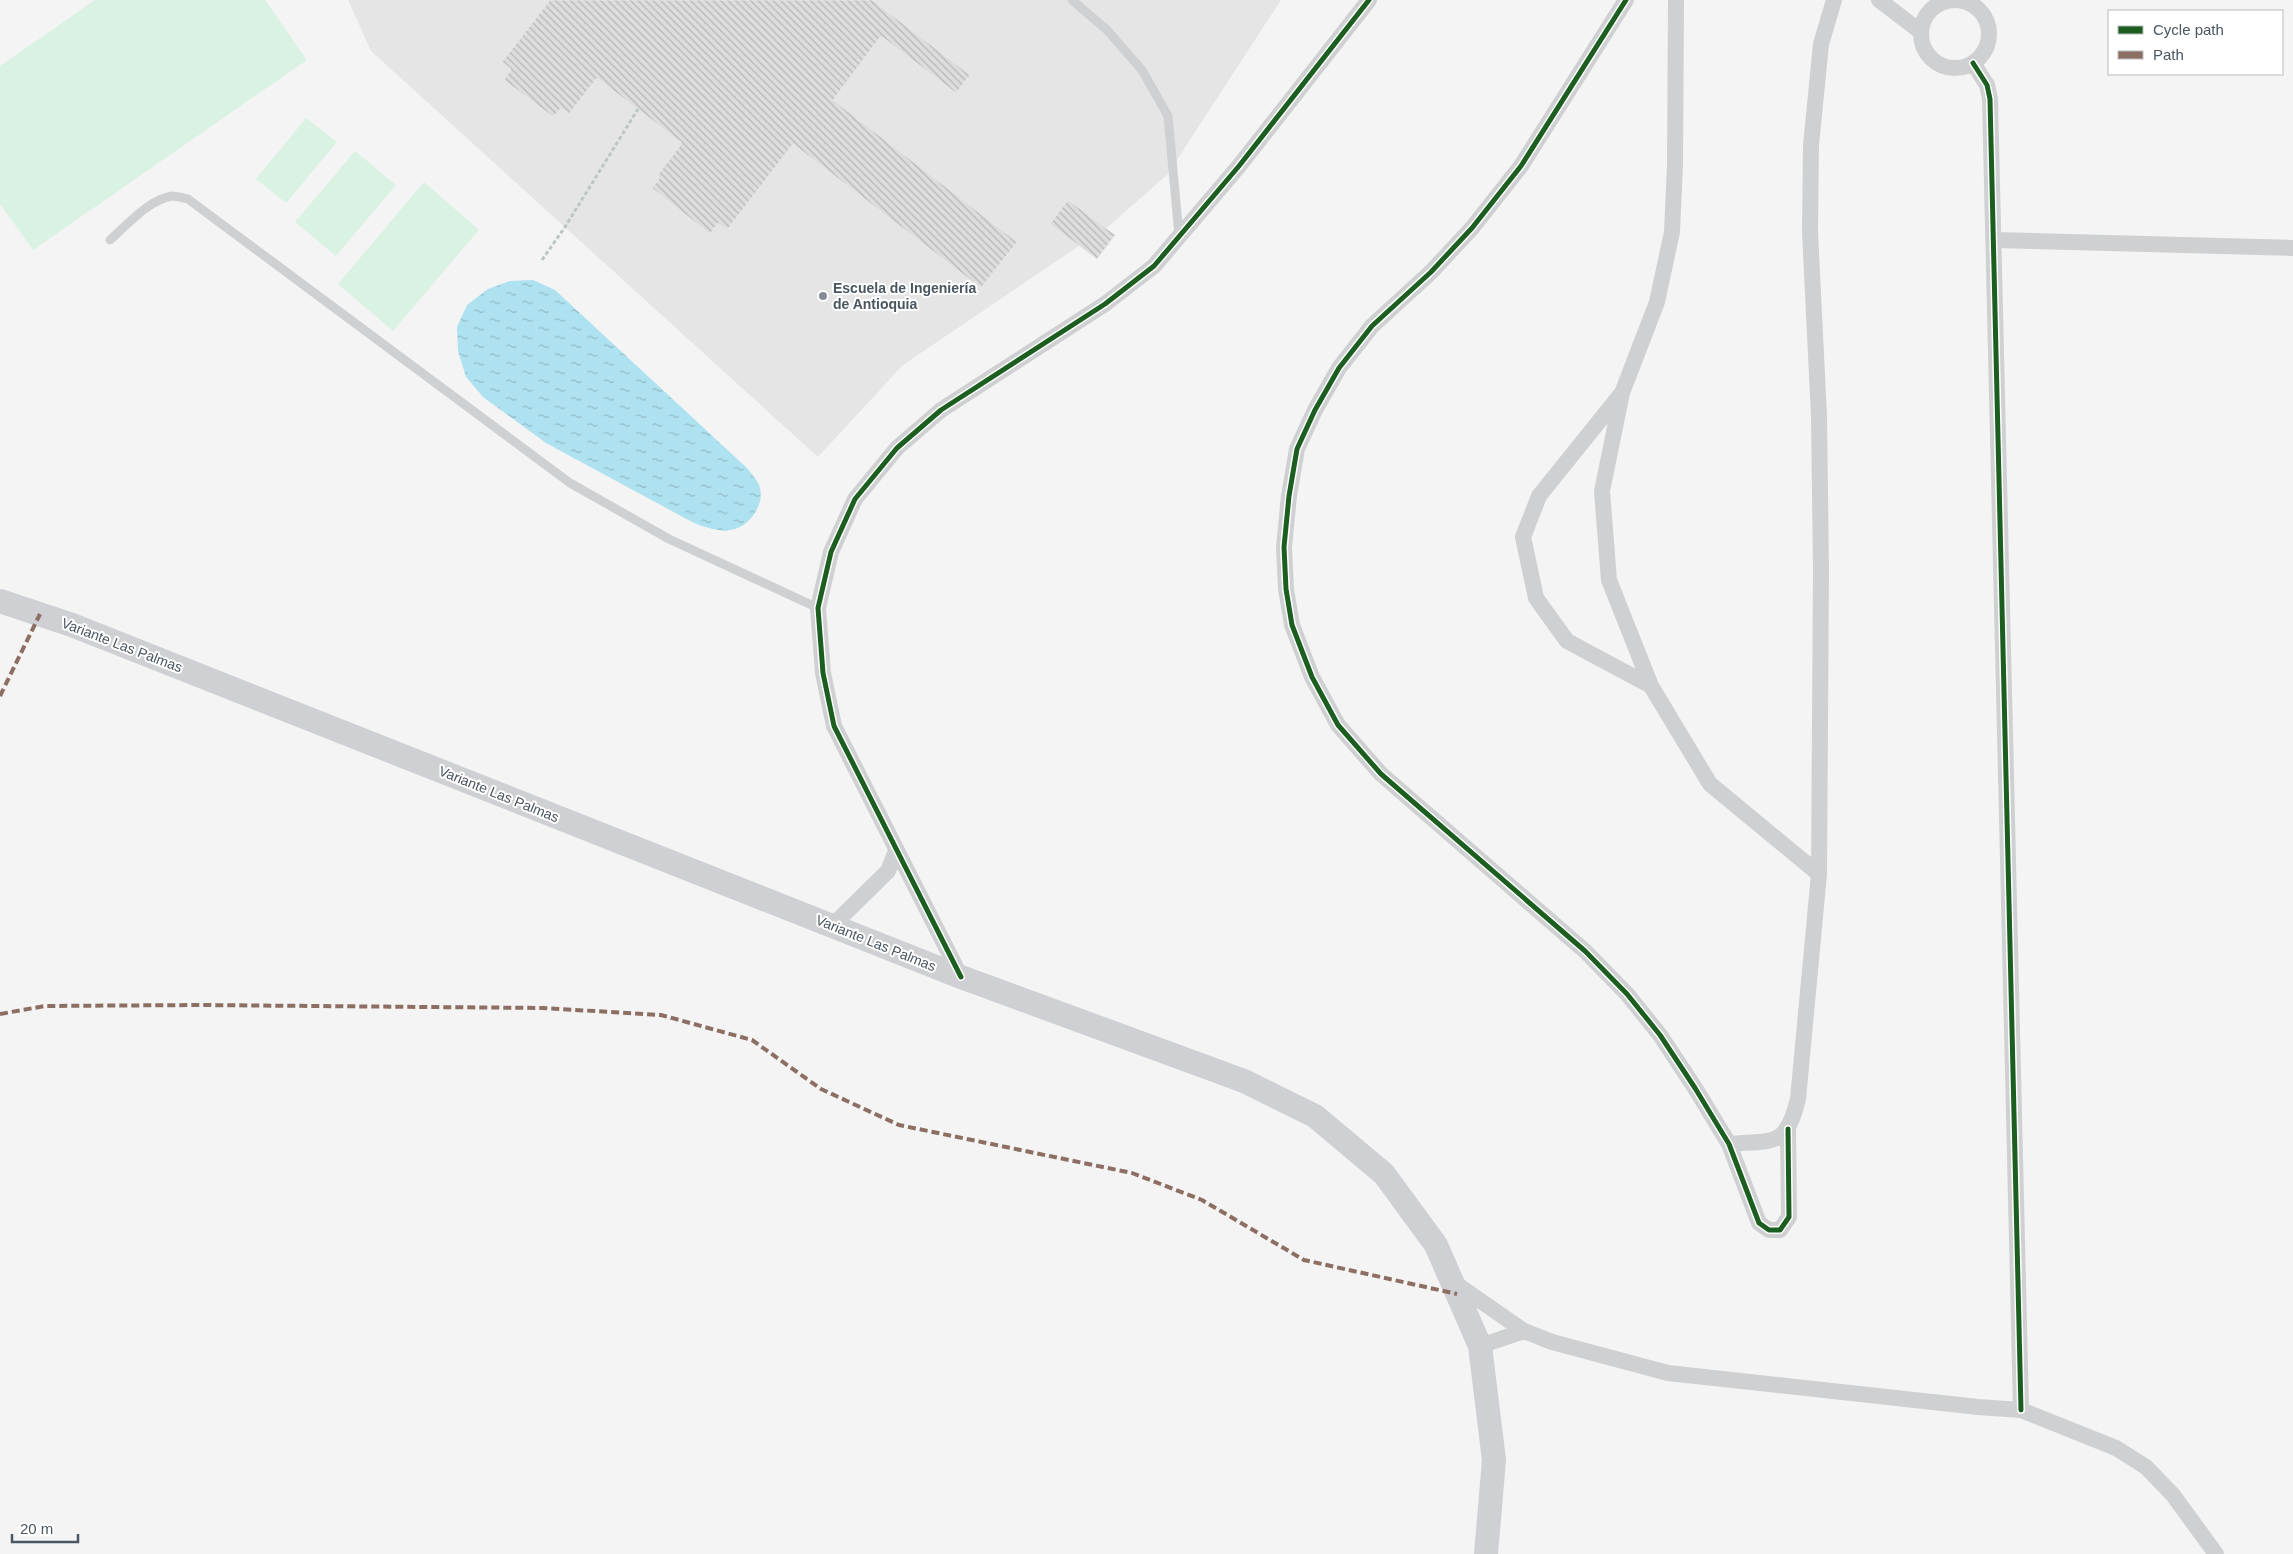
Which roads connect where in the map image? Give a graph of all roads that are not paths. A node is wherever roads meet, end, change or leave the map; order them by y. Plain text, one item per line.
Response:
1 (1072, 0) edge
2 (1626, 0) edge
3 (1676, 0) edge
4 (1834, 0) edge
5 (1879, 0) edge
6 (1940, 2) edge
7 (1364, 4) edge
8 (1921, 32) junction
9 (1973, 63) junction
10 (1179, 236) junction
11 (110, 240) dead end
12 (1993, 240) junction
13 (2293, 248) edge
14 (1622, 392) junction
15 (0, 601) edge
16 (818, 608) junction
17 (1651, 686) junction
18 (896, 851) junction
19 (1819, 874) junction
20 (832, 926) junction
21 (962, 977) junction
22 (1788, 1129) junction
23 (1729, 1144) junction
24 (1452, 1281) junction
25 (1524, 1331) junction
26 (1480, 1346) junction
27 (2021, 1410) junction
28 (1486, 1554) edge
29 (2216, 1554) edge

1 - 10 lane
2 - 23 street
3 - 14 street
4 - 19 street
5 - 8 street
6 - 8 street
6 - 9 street
7 - 10 street
8 - 9 street
9 - 12 street
10 - 16 street
11 - 16 lane
12 - 13 street
12 - 27 street
14 - 17 street
14 - 17 street
15 - 20 main road, Variante Las Palmas
16 - 18 street
17 - 19 street
18 - 20 street
18 - 21 street
19 - 22 street
20 - 21 main road, Variante Las Palmas
21 - 24 main road, Variante Las Palmas
22 - 23 street
22 - 23 street
24 - 25 street
24 - 26 main road, Variante Las Palmas
25 - 26 street
25 - 27 street
26 - 28 main road, Variante Las Palmas
27 - 29 street

